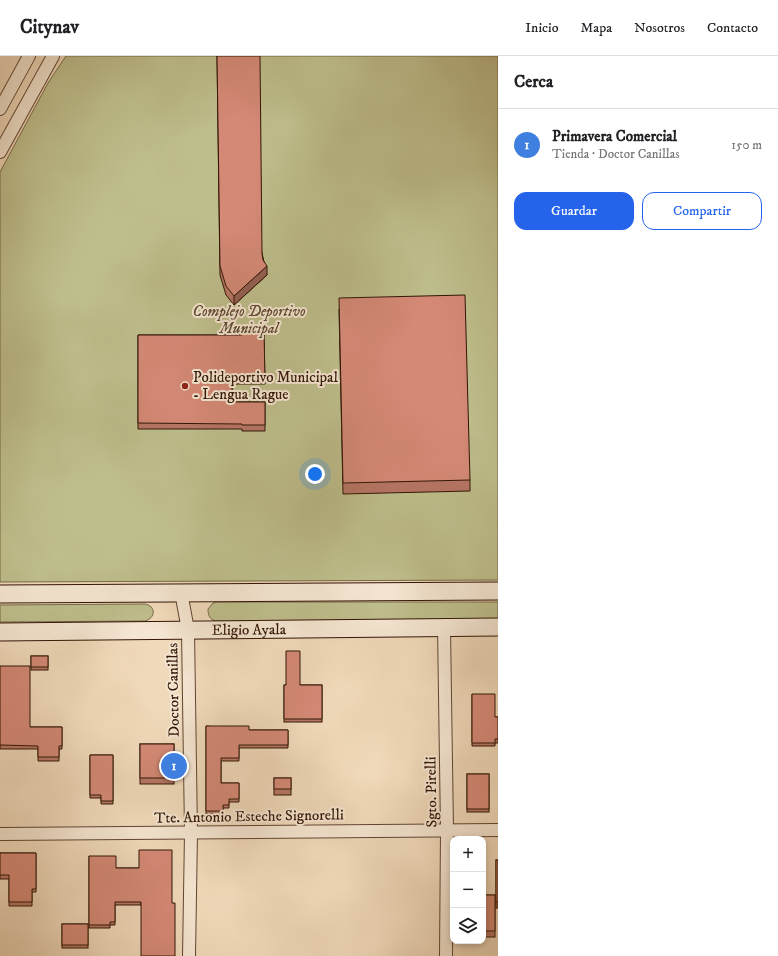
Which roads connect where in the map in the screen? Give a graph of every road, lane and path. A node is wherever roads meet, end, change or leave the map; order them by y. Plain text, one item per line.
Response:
1 (28, 56) edge
2 (53, 56) edge
3 (0, 109) edge
4 (0, 152) edge
5 (498, 591) edge
6 (181, 592) junction
7 (0, 594) edge
8 (444, 627) junction
9 (498, 627) edge
10 (188, 630) junction
11 (0, 632) edge
12 (447, 830) junction
13 (498, 830) edge
14 (190, 833) junction
15 (0, 834) edge
16 (189, 956) edge
17 (446, 956) edge

1 - 3 street
2 - 4 street
5 - 6 street
6 - 7 street
6 - 10 street, Doctor Canillas
8 - 9 street, Eligio Ayala
8 - 10 street, Eligio Ayala
8 - 12 street, Sgto. Pirelli
10 - 11 street, Eligio Ayala
10 - 14 street, Doctor Canillas
12 - 13 street, Tte. Antonio Esteche Signorelli
12 - 14 street, Tte. Antonio Esteche Signorelli
12 - 17 street, Sgto. Pirelli
14 - 15 street, Tte. Antonio Esteche Signorelli
14 - 16 street, Doctor Canillas

